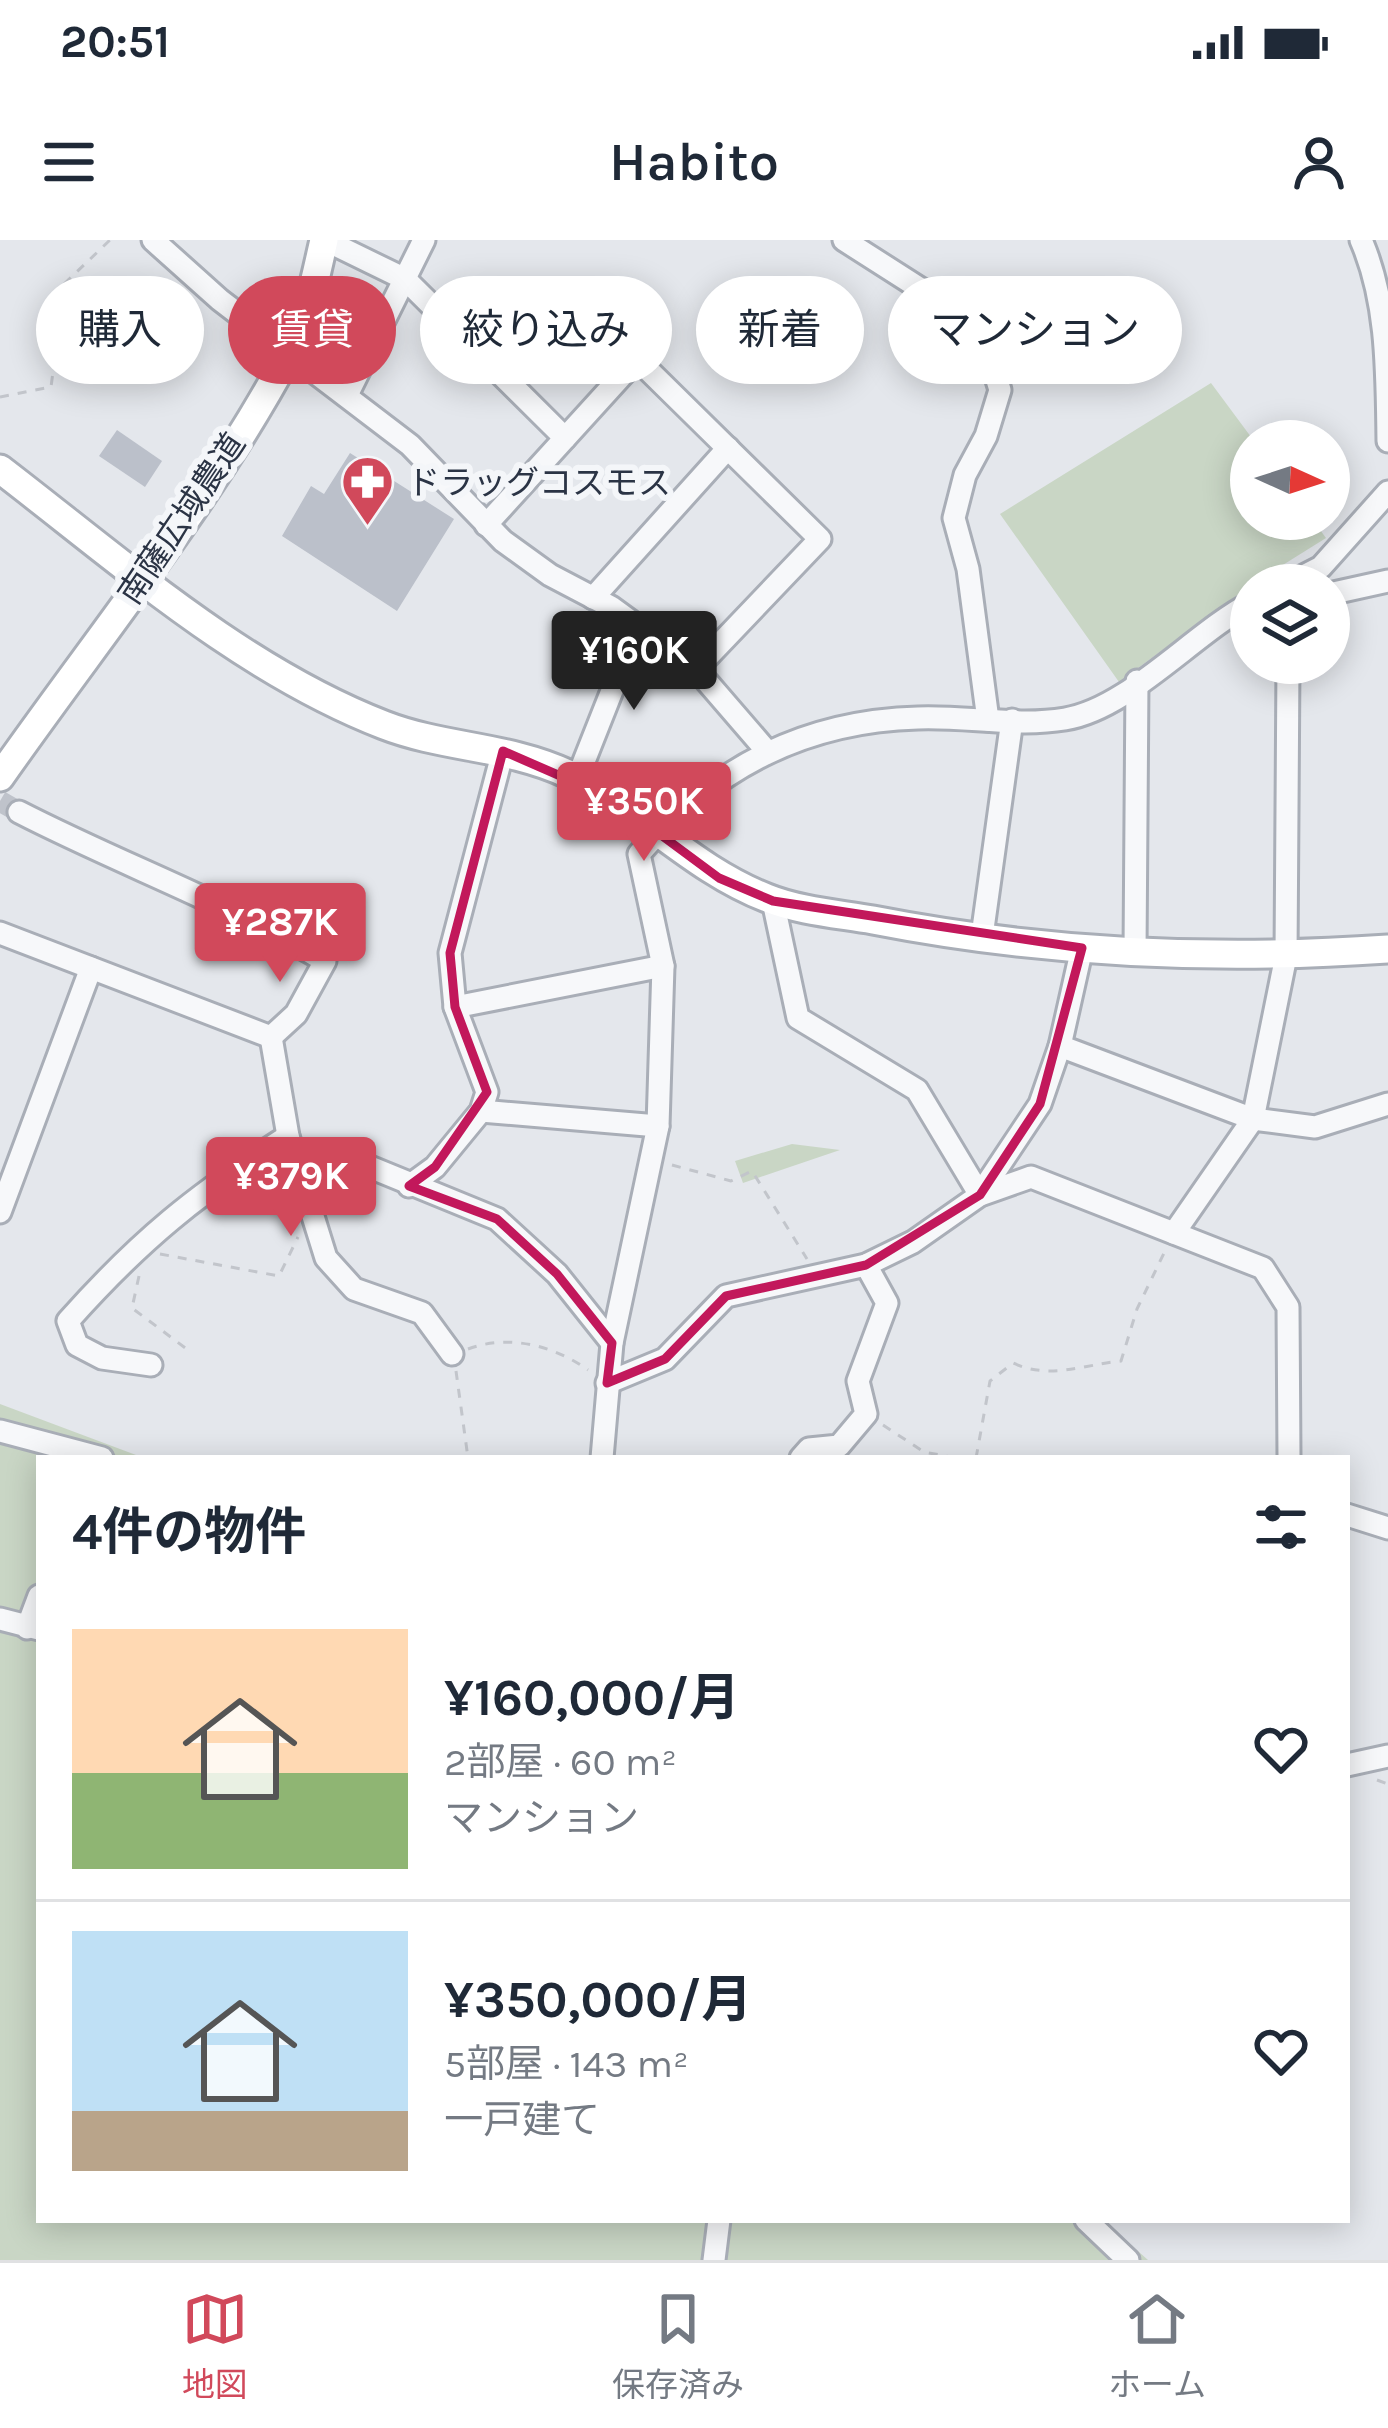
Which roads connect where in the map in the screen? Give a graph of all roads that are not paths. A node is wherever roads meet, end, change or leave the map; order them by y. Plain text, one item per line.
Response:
1 (152, 240) edge
2 (325, 240) edge
3 (424, 240) edge
4 (844, 240) edge
5 (1361, 240) edge
6 (316, 276) edge
7 (405, 279) junction
8 (228, 302) edge
9 (269, 384) edge
10 (335, 384) edge
11 (348, 393) junction
12 (565, 438) junction
13 (1388, 441) edge
14 (728, 448) junction
15 (0, 470) edge
16 (1388, 492) edge
17 (486, 525) junction
18 (1324, 564) edge
19 (141, 577) junction
20 (1388, 581) edge
21 (1350, 589) edge
22 (593, 598) junction
23 (1230, 618) edge
24 (638, 625) junction
25 (696, 669) junction
26 (1137, 682) junction
27 (1288, 684) edge
28 (988, 720) junction
29 (1012, 720) junction
30 (765, 749) junction
31 (502, 751) junction
32 (0, 777) edge
33 (577, 779) junction
34 (20, 812) tunnel mouth
35 (656, 834) junction
36 (773, 901) junction
37 (0, 933) edge
38 (982, 936) junction
39 (1082, 948) junction
40 (1388, 950) edge
41 (1135, 952) junction
42 (1286, 956) junction
43 (663, 966) junction
44 (91, 968) junction
45 (455, 1007) junction
46 (272, 1037) junction
47 (1060, 1046) junction
48 (1388, 1104) edge
49 (481, 1111) junction
50 (1253, 1119) junction
51 (658, 1126) junction
52 (288, 1136) junction
53 (297, 1159) junction
54 (409, 1186) junction
55 (980, 1195) junction
56 (0, 1212) edge
57 (1174, 1233) junction
58 (866, 1265) junction
59 (612, 1342) junction
60 (452, 1354) road end
61 (152, 1365) dead end
62 (608, 1383) junction
63 (0, 1431) edge
64 (91, 1455) edge
65 (602, 1455) edge
66 (804, 1455) edge
67 (1289, 1455) edge
68 (1350, 1516) edge
69 (1388, 1528) edge
70 (0, 1619) edge
71 (33, 1629) edge
72 (1388, 1756) edge
73 (1350, 1765) edge
74 (718, 2223) edge
75 (1090, 2223) edge
76 (714, 2260) edge
77 (1128, 2260) edge

1 - 8 street
2 - 6 street, 南薩広域農道
2 - 7 street
3 - 7 street
4 - 28 street
5 - 13 street
7 - 11 street
7 - 12 street
9 - 19 street, 南薩広域農道
10 - 11 street
11 - 17 street
12 - 14 street
12 - 17 street
14 - 22 street
14 - 25 street
15 - 19 street
16 - 18 street
17 - 22 street
19 - 31 street
19 - 32 street, 南薩広域農道
20 - 21 street
22 - 24 street
23 - 26 street
24 - 25 street
24 - 33 street
25 - 30 street
26 - 29 street
26 - 41 street
27 - 42 street
28 - 29 street
28 - 30 street
29 - 38 street
30 - 35 street
31 - 33 street
31 - 45 street
33 - 35 street
34 - 46 street
35 - 36 street
35 - 43 street
36 - 38 street
36 - 55 street
37 - 44 street
38 - 39 street
39 - 41 street
39 - 47 street
40 - 42 street
41 - 42 street
42 - 50 street
43 - 45 street
43 - 51 street
44 - 46 street
44 - 56 street
45 - 49 street
46 - 52 street
47 - 50 street
47 - 55 street
48 - 50 street
49 - 51 street
49 - 54 street
50 - 57 street
51 - 59 street
52 - 53 street
52 - 61 street
53 - 54 street
53 - 60 street
54 - 59 street
55 - 57 street
55 - 58 street
57 - 67 street
58 - 62 street
58 - 66 street
59 - 62 street
62 - 65 street
63 - 64 street
68 - 69 street
70 - 71 street
72 - 73 street
74 - 76 street
75 - 77 street

